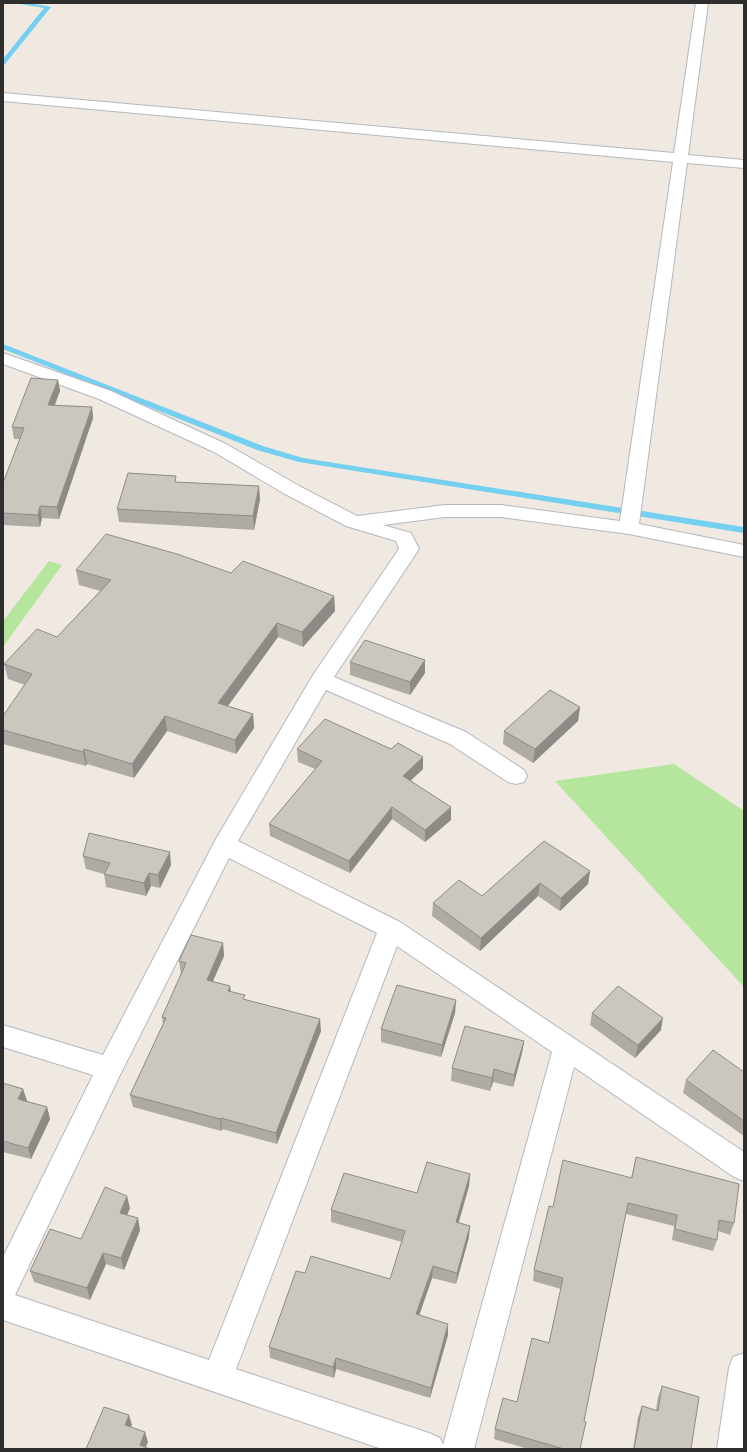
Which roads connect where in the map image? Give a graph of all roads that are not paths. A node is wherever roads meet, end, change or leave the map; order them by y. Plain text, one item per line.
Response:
1 (702, 3) edge
2 (3, 97) edge
3 (681, 159) junction
4 (744, 164) edge
5 (3, 358) edge
6 (353, 522) junction
7 (629, 528) junction
8 (744, 551) edge
9 (321, 680) junction
10 (516, 776) dead end
11 (224, 845) junction
12 (391, 929) junction
13 (3, 1036) edge
14 (566, 1047) junction
15 (110, 1069) junction
16 (744, 1168) edge
17 (3, 1288) edge
18 (3, 1306) edge
19 (744, 1368) edge
20 (217, 1378) junction
21 (429, 1449) edge
22 (458, 1449) edge
23 (733, 1449) edge

1 - 3 street
2 - 3 street
3 - 4 street
3 - 7 street
5 - 6 street
6 - 7 street
6 - 9 street
7 - 8 street
9 - 10 street
9 - 11 street
11 - 12 street
11 - 15 street
12 - 14 street
12 - 20 street
13 - 15 street
14 - 16 street
14 - 22 street
15 - 17 street
18 - 20 street
19 - 23 street
20 - 21 street

